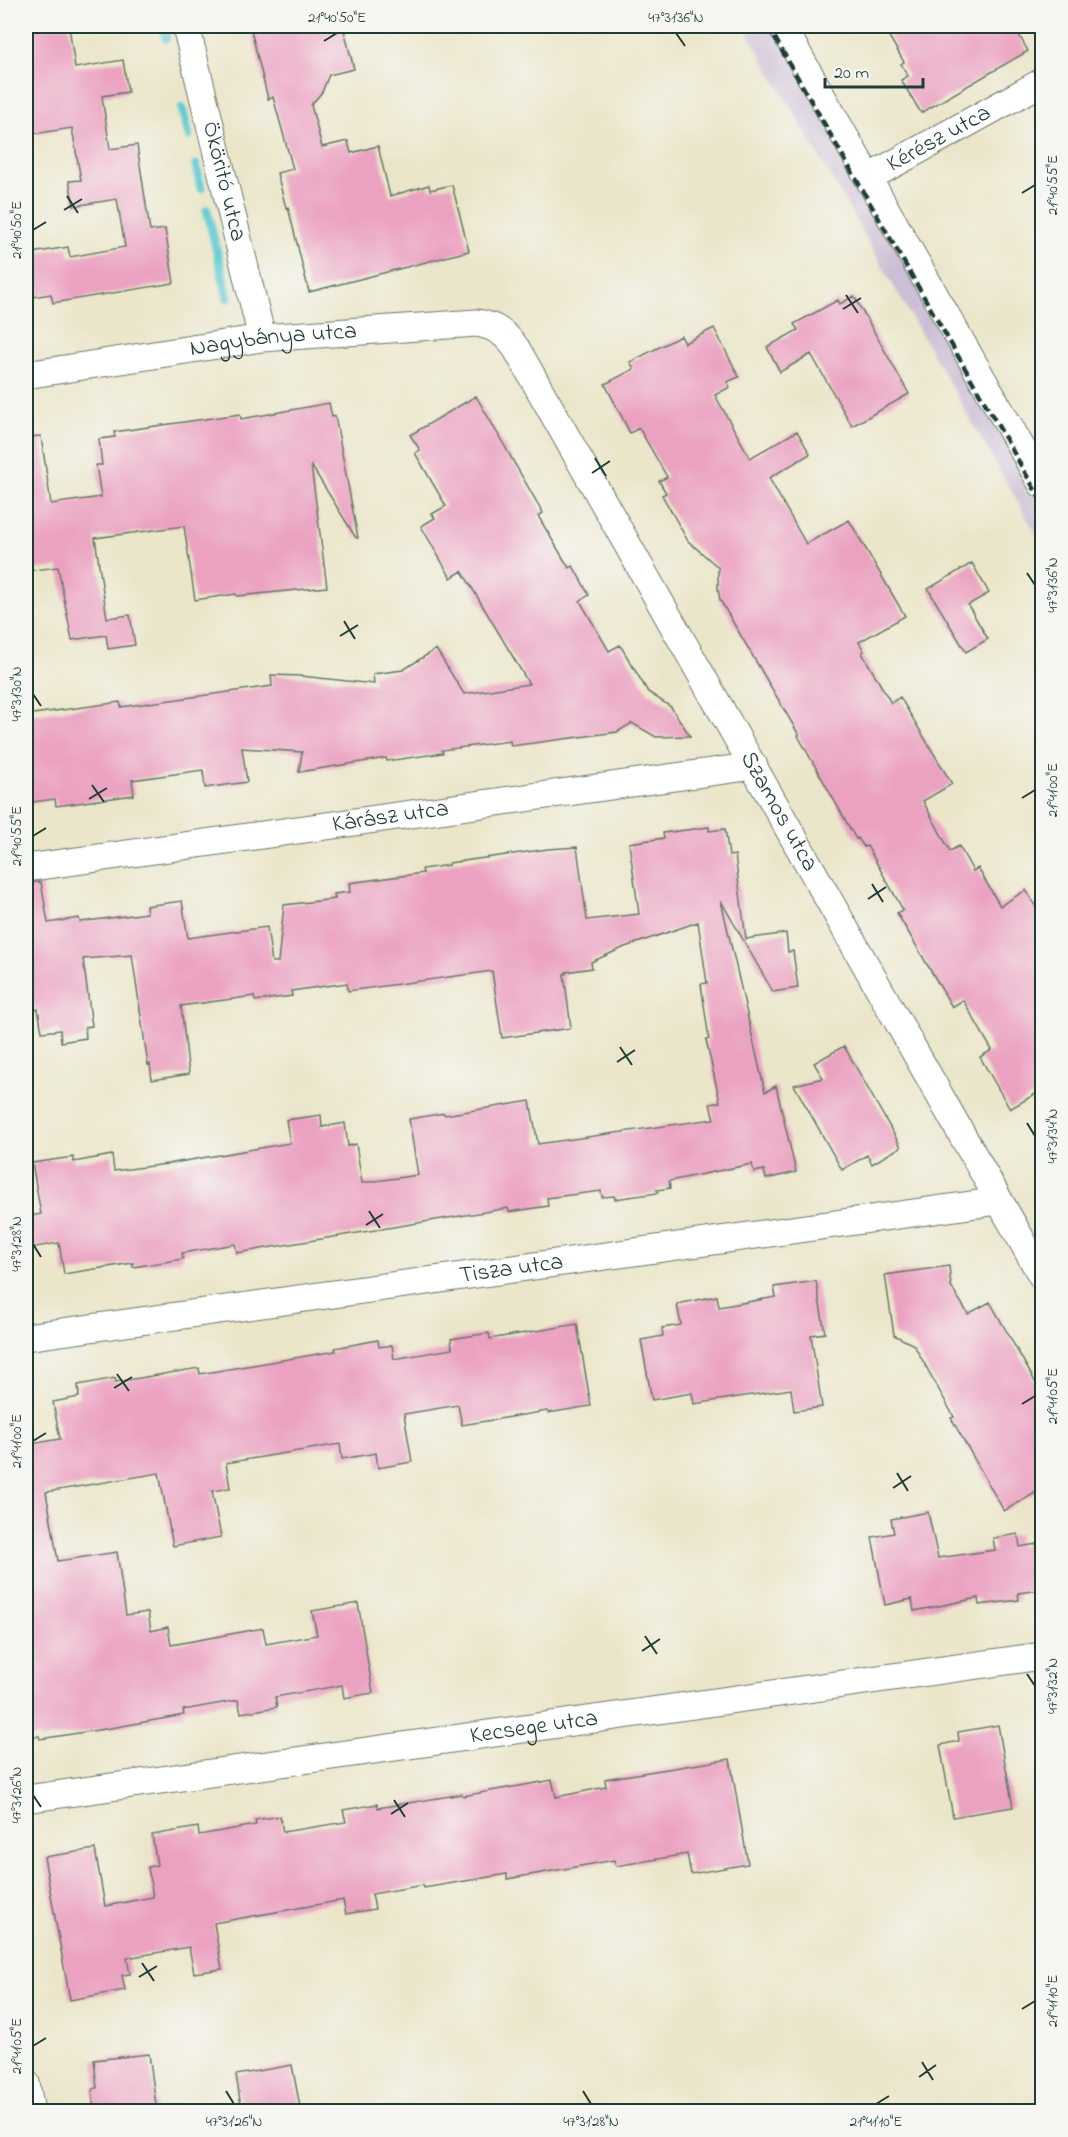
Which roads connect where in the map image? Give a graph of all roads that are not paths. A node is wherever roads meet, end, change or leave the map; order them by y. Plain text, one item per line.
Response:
1 (186, 26) edge
2 (782, 26) edge
3 (1042, 82) edge
4 (868, 178) junction
5 (262, 338) junction
6 (516, 348) joint
7 (26, 375) edge
8 (1042, 484) edge
9 (754, 766) junction
10 (26, 868) edge
11 (999, 1201) junction
12 (1042, 1276) edge
13 (26, 1337) edge
14 (1042, 1656) edge
15 (26, 1799) edge
16 (26, 2082) edge
17 (31, 2112) edge

1 - 5 street, Ököritó utca
2 - 4 street
3 - 4 street, Kérész utca
4 - 8 street
5 - 6 street, Nagybánya utca
5 - 7 street, Nagybánya utca
6 - 9 street, Szamos utca
9 - 10 street, Kárász utca
9 - 11 street, Szamos utca
11 - 12 street, Szamos utca
11 - 13 street, Tisza utca
14 - 15 street, Kecsege utca
16 - 17 street

